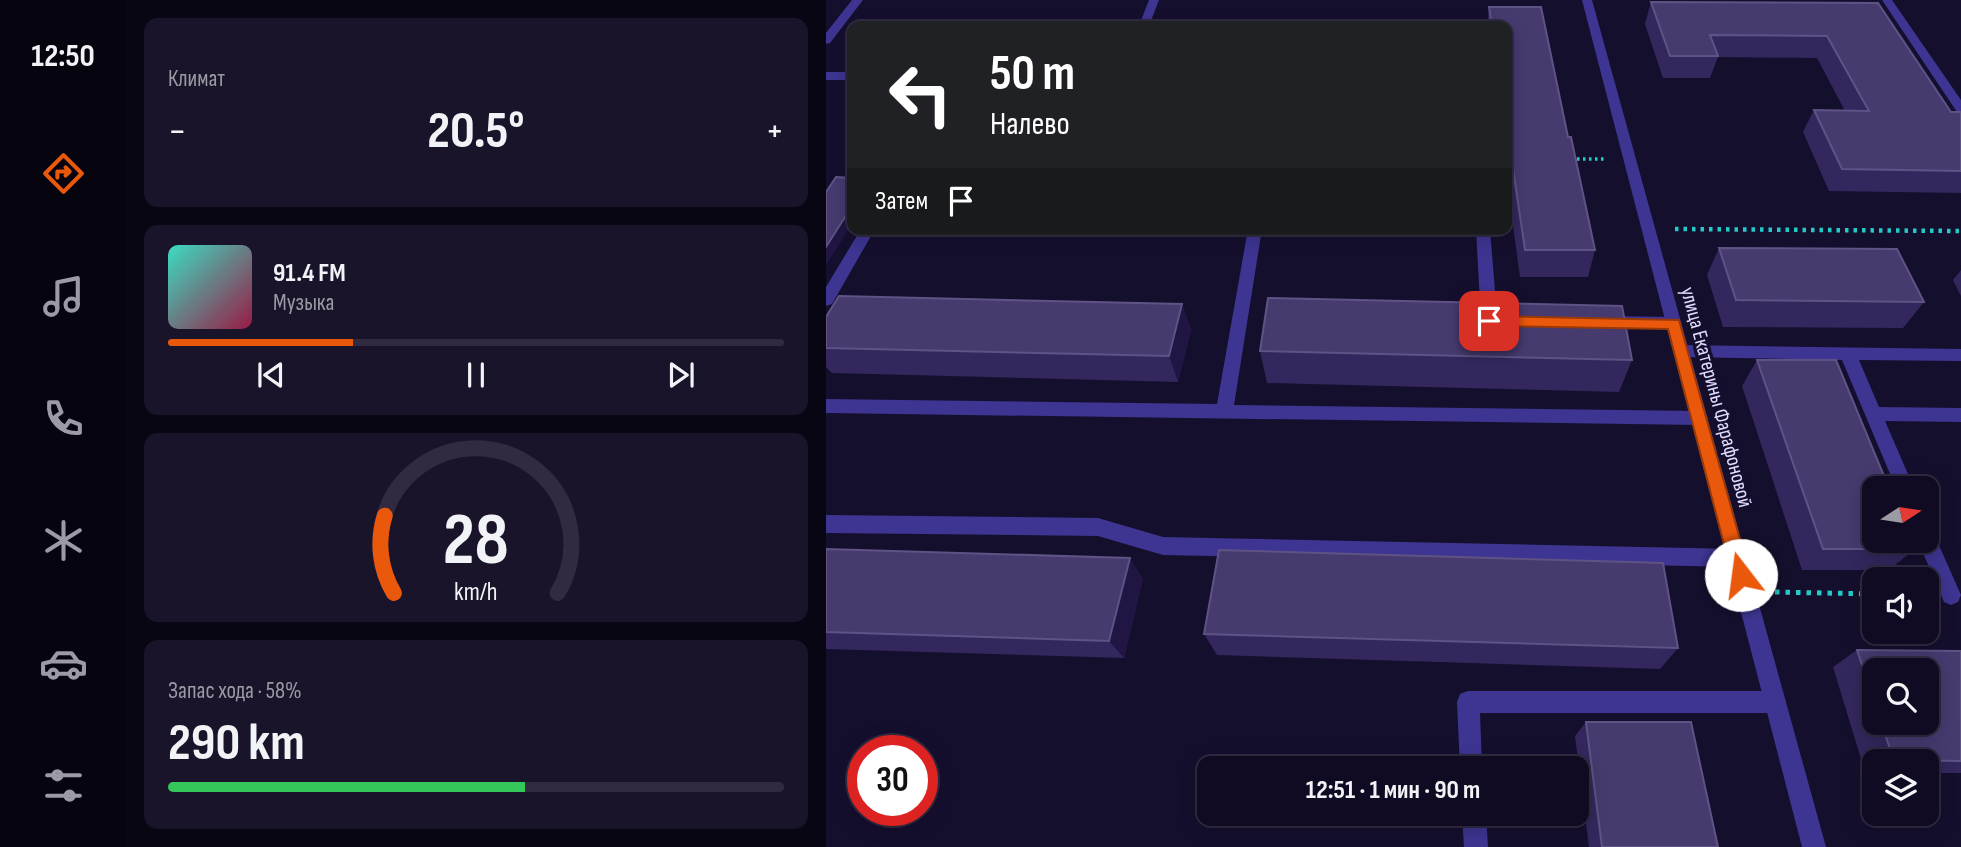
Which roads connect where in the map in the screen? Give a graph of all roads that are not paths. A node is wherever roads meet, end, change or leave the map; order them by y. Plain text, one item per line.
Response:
1 (858, 0) edge
2 (1154, 0) edge
3 (1587, 0) edge
4 (1888, 0) edge
5 (1146, 21) edge
6 (826, 41) edge
7 (826, 76) edge
8 (847, 76) edge
9 (1961, 109) edge
10 (864, 235) edge
11 (1254, 235) edge
12 (1483, 235) edge
13 (826, 300) edge
14 (1516, 321) edge
15 (1583, 322) edge
16 (1674, 323) junction
17 (1682, 351) junction
18 (1849, 354) junction
19 (1961, 355) edge
20 (826, 406) edge
21 (1224, 412) junction
22 (1873, 414) junction
23 (1961, 415) edge
24 (1699, 418) junction
25 (1900, 476) edge
26 (826, 524) edge
27 (1933, 553) edge
28 (1737, 558) junction
29 (1951, 595) dead end
30 (1775, 702) junction
31 (1470, 756) edge
32 (1475, 826) edge
33 (1476, 847) edge
34 (1814, 847) edge

1 - 6 street
2 - 5 street
3 - 16 street, улица Екатерины Фарафоновой
4 - 9 street
7 - 8 street
10 - 13 street
11 - 21 street
12 - 14 street
15 - 16 street
16 - 17 street, улица Екатерины Фарафоновой
17 - 18 street
17 - 24 street, улица Екатерины Фарафоновой
18 - 19 street
18 - 22 street
20 - 21 street
21 - 24 street
22 - 23 street
22 - 25 street
24 - 28 street, улица Екатерины Фарафоновой
26 - 28 street
27 - 29 street
28 - 30 street, улица Екатерины Фарафоновой
30 - 31 street
30 - 34 street, улица Екатерины Фарафоновой
32 - 33 street

